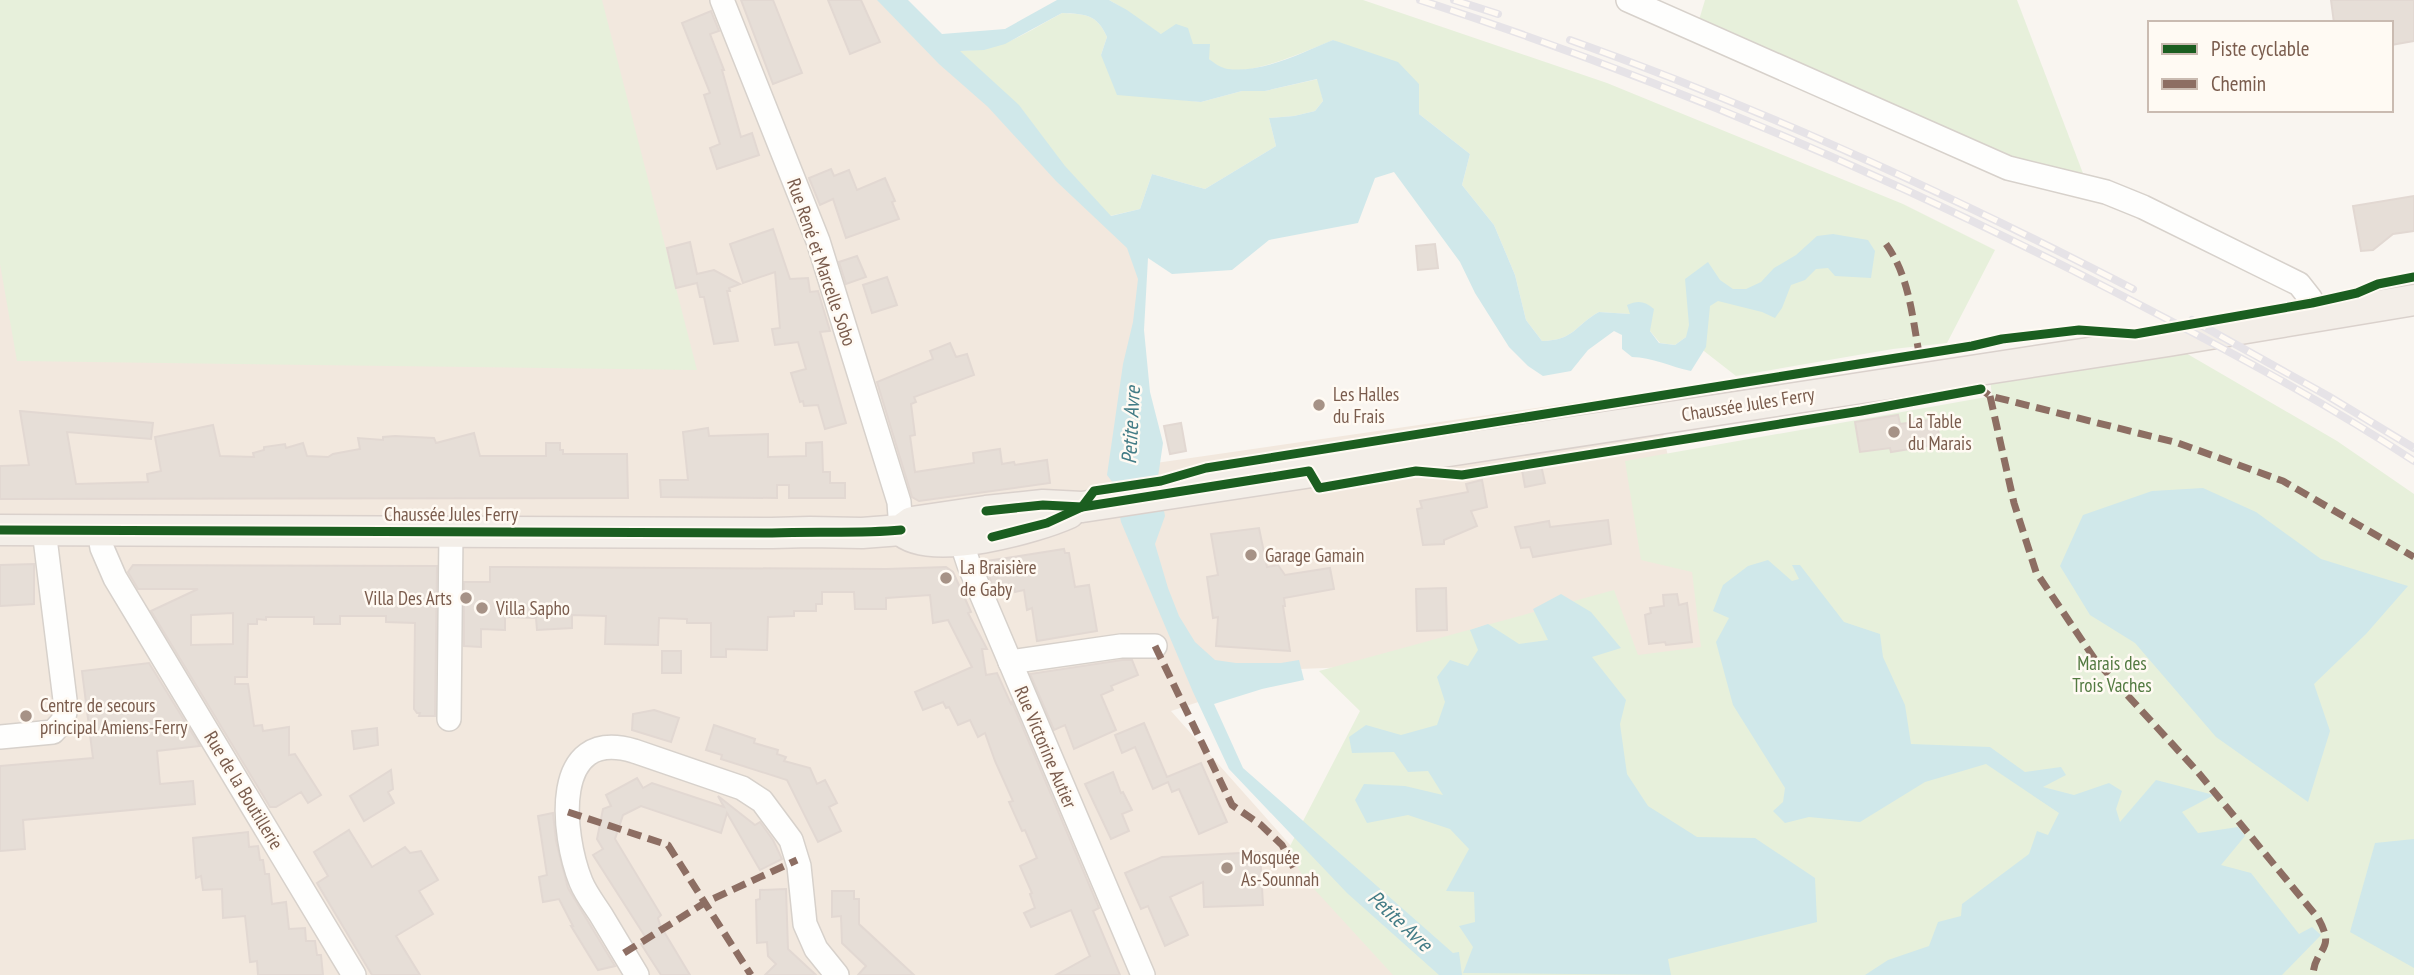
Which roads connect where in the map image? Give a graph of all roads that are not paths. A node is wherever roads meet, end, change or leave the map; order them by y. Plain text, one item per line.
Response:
1 (722, 0) edge
2 (1628, 0) edge
3 (2414, 300) edge
4 (2319, 316) junction
5 (956, 529) junction
6 (0, 530) edge
7 (44, 530) junction
8 (99, 530) junction
9 (901, 530) junction
10 (451, 532) junction
11 (1155, 646) dead end
12 (1010, 662) junction
13 (449, 719) dead end
14 (0, 737) edge
15 (354, 975) edge
16 (638, 975) edge
17 (837, 975) edge
18 (1143, 975) edge

1 - 9 street, Rue René et Marcelle Sobo
2 - 4 street
3 - 4 main road, Chaussée Jules Ferry
4 - 5 main road, Chaussée Jules Ferry
5 - 9 main road, Chaussée Jules Ferry
5 - 12 street, Rue Victorine Autier
6 - 7 main road, Chaussée Jules Ferry
7 - 8 main road, Chaussée Jules Ferry
7 - 14 street
8 - 10 main road, Chaussée Jules Ferry
8 - 15 street, Rue de la Boutillerie
9 - 10 main road, Chaussée Jules Ferry
10 - 13 street
11 - 12 street
12 - 18 street, Rue Victorine Autier
16 - 17 street

